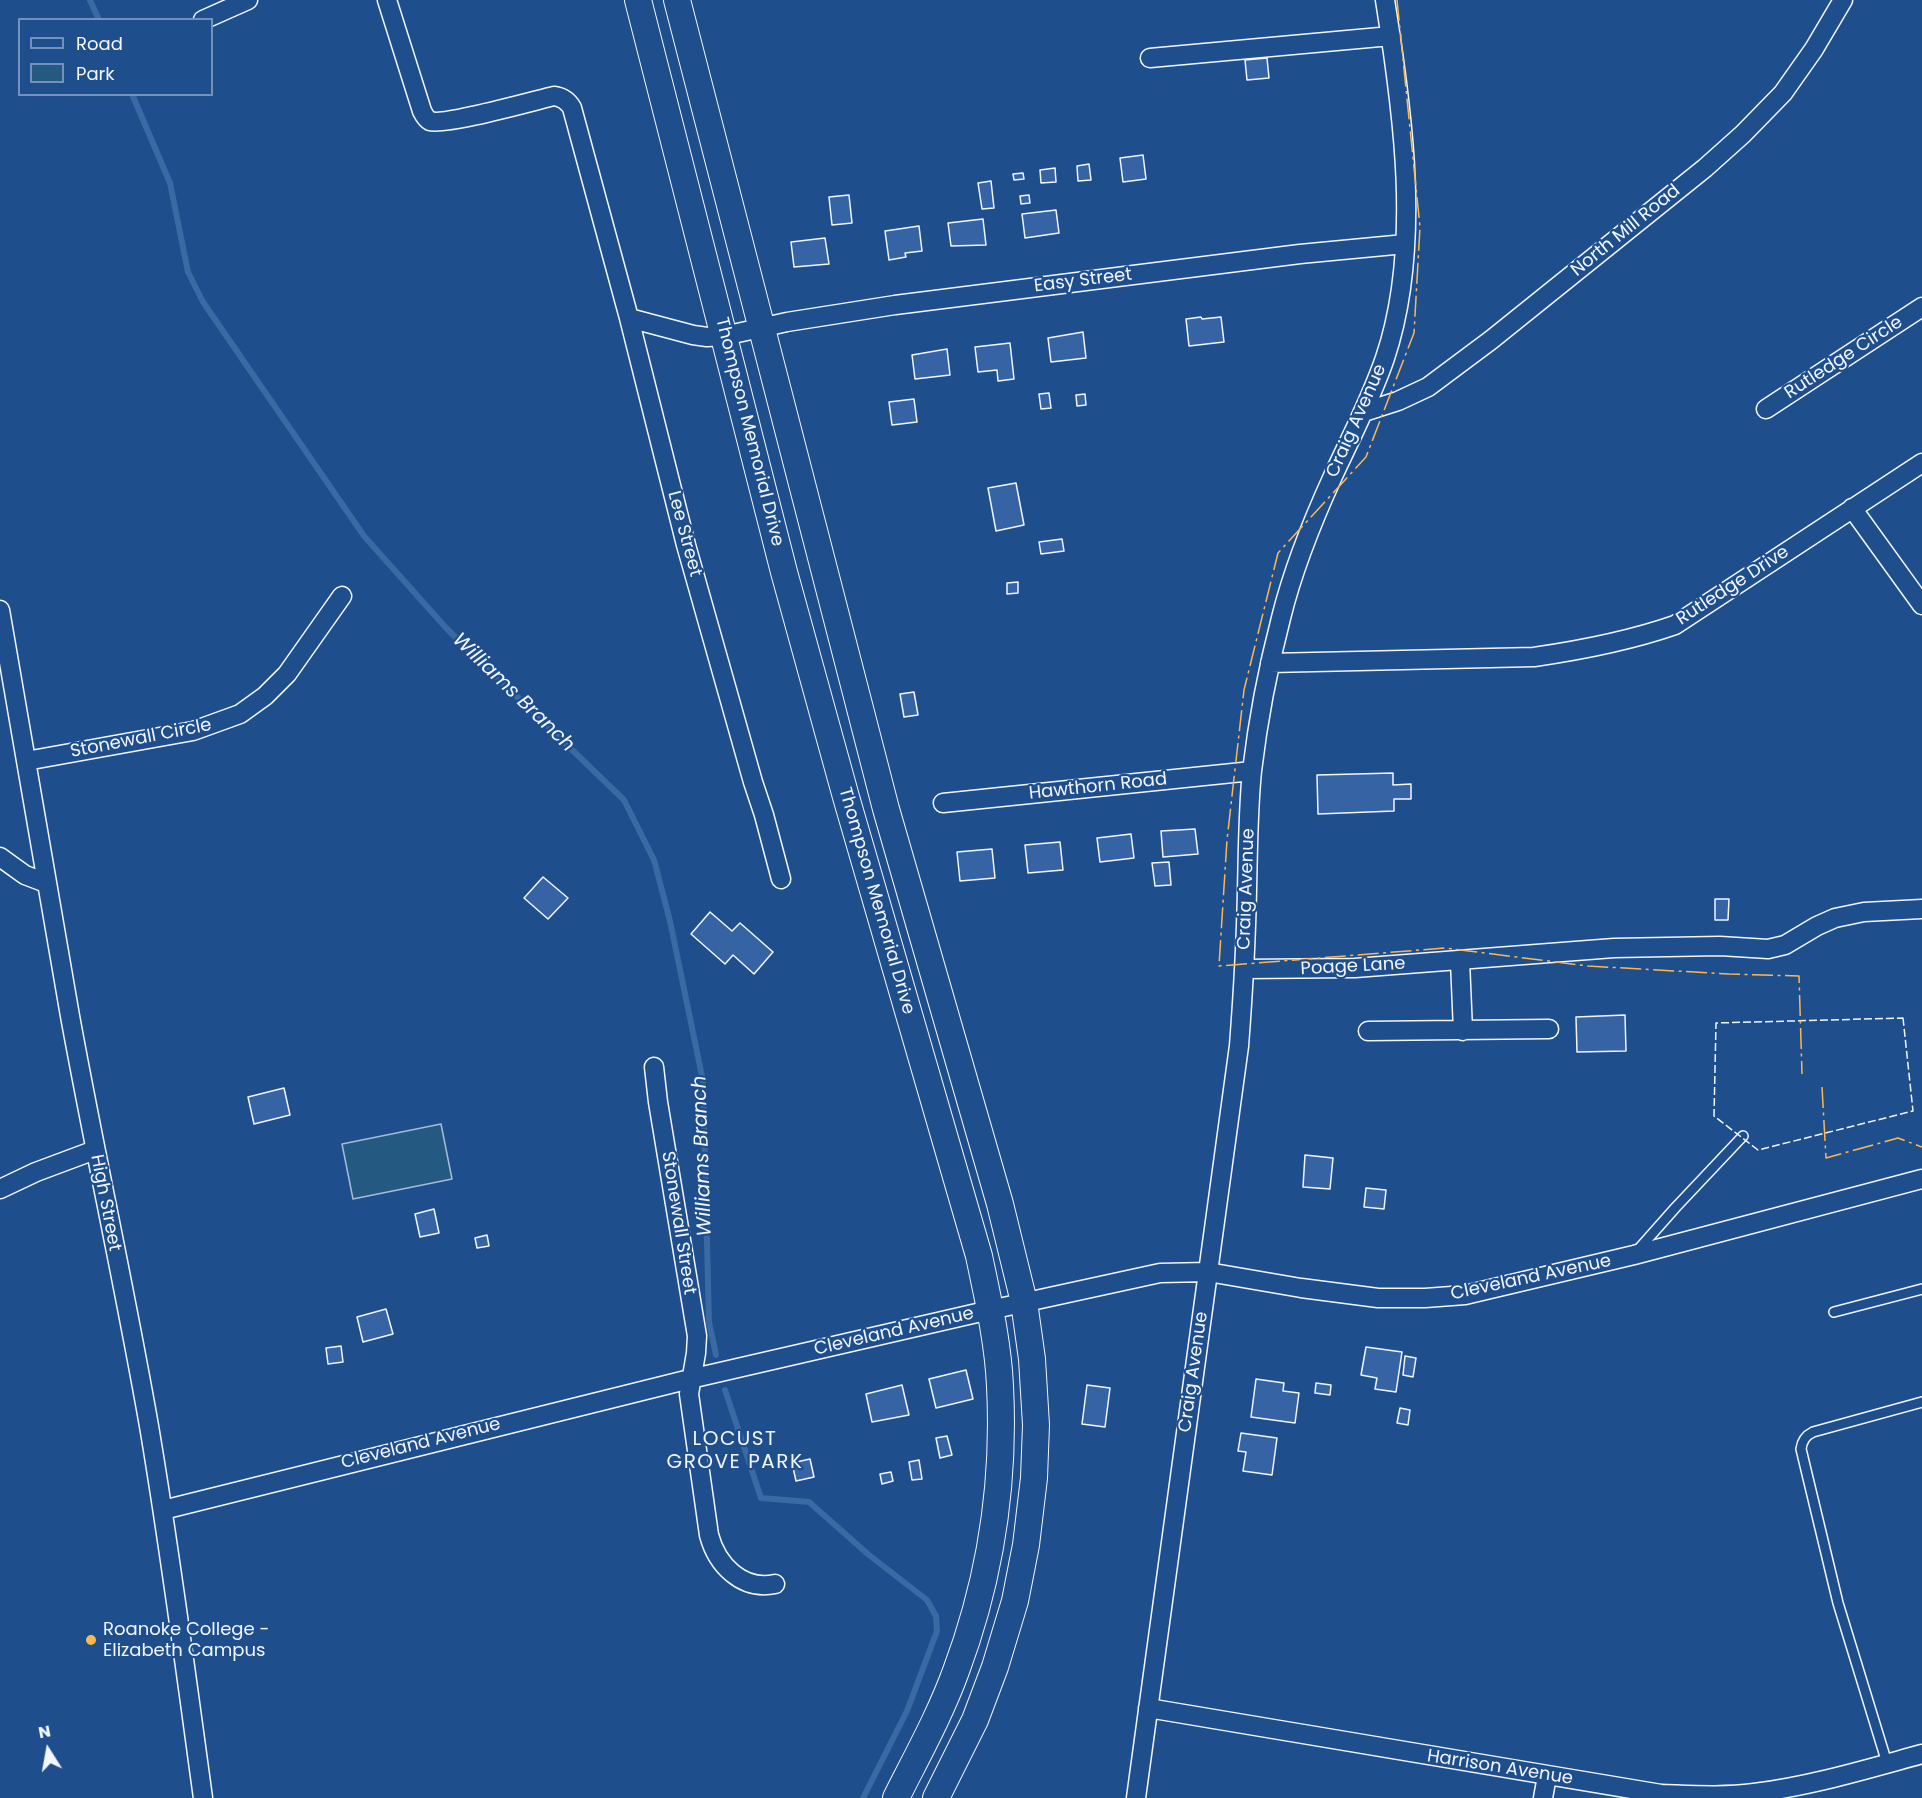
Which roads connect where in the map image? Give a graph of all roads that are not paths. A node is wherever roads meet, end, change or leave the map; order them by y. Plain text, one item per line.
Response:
1 (248, 0) edge
2 (387, 0) edge
3 (638, 0) edge
4 (677, 0) edge
5 (1385, 0) edge
6 (1843, 0) edge
7 (208, 18) edge
8 (1391, 36) junction
9 (1150, 58) dead end
10 (1405, 244) junction
11 (1922, 307) edge
12 (629, 318) junction
13 (762, 327) junction
14 (724, 336) junction
15 (1766, 409) dead end
16 (1364, 412) junction
17 (1922, 463) edge
18 (1852, 508) junction
19 (342, 596) dead end
20 (1922, 605) edge
21 (0, 610) edge
22 (1270, 663) junction
23 (26, 761) junction
24 (1252, 771) junction
25 (943, 803) dead end
26 (0, 857) edge
27 (781, 879) dead end
28 (46, 883) junction
29 (1922, 909) edge
30 (1460, 961) junction
31 (1245, 969) junction
32 (1549, 1029) dead end
33 (1463, 1030) junction
34 (1368, 1031) dead end
35 (654, 1067) dead end
36 (1743, 1136) dead end
37 (95, 1150) junction
38 (1922, 1179) edge
39 (0, 1189) edge
40 (1634, 1255) junction
41 (1208, 1272) junction
42 (1922, 1289) edge
43 (1024, 1302) junction
44 (990, 1310) junction
45 (1834, 1312) dead end
46 (690, 1379) junction
47 (1922, 1402) edge
48 (163, 1509) junction
49 (775, 1584) dead end
50 (1148, 1708) junction
51 (1922, 1754) edge
52 (1887, 1763) junction
53 (1547, 1776) junction
54 (203, 1798) edge
55 (896, 1798) edge
56 (936, 1798) edge
57 (1136, 1798) edge
58 (1543, 1798) edge

1 - 7 street
2 - 12 street, Lee Street
3 - 14 main road, Thompson Memorial Drive
4 - 13 main road, Thompson Memorial Drive
5 - 8 street, Craig Avenue
6 - 16 street, North Mill Road
8 - 9 street
8 - 10 street, Craig Avenue
10 - 13 street, Easy Street
10 - 16 street, Craig Avenue
11 - 15 street, Rutledge Circle
12 - 14 street
12 - 27 street, Lee Street
13 - 14 street
13 - 43 main road, Thompson Memorial Drive
14 - 44 main road, Thompson Memorial Drive
16 - 22 street, Craig Avenue
17 - 18 street, Rutledge Drive
18 - 20 street
18 - 22 street, Rutledge Drive
19 - 23 street, Stonewall Circle
21 - 23 street, High Street
22 - 24 street, Craig Avenue
23 - 28 street, High Street
24 - 25 street, Hawthorn Road
24 - 31 street, Craig Avenue
26 - 28 street
28 - 37 street, High Street
29 - 30 street, Poage Lane
30 - 31 street, Poage Lane
30 - 33 street
31 - 41 street, Craig Avenue
32 - 33 street
33 - 34 street
35 - 46 street, Stonewall Street
36 - 40 lane
37 - 39 street
37 - 48 street, High Street
38 - 40 street, Cleveland Avenue
40 - 41 street, Cleveland Avenue
41 - 43 street, Cleveland Avenue
41 - 50 street, Craig Avenue
42 - 45 lane
43 - 44 street, Cleveland Avenue
43 - 56 main road, Thompson Memorial Drive
44 - 46 street, Cleveland Avenue
44 - 55 main road, Thompson Memorial Drive
46 - 48 street, Cleveland Avenue
46 - 49 street, Stonewall Street
47 - 52 lane
48 - 54 street, High Street
50 - 53 street, Harrison Avenue
50 - 57 street, Craig Avenue
51 - 52 street, Harrison Avenue
52 - 53 street, Harrison Avenue
53 - 58 street

